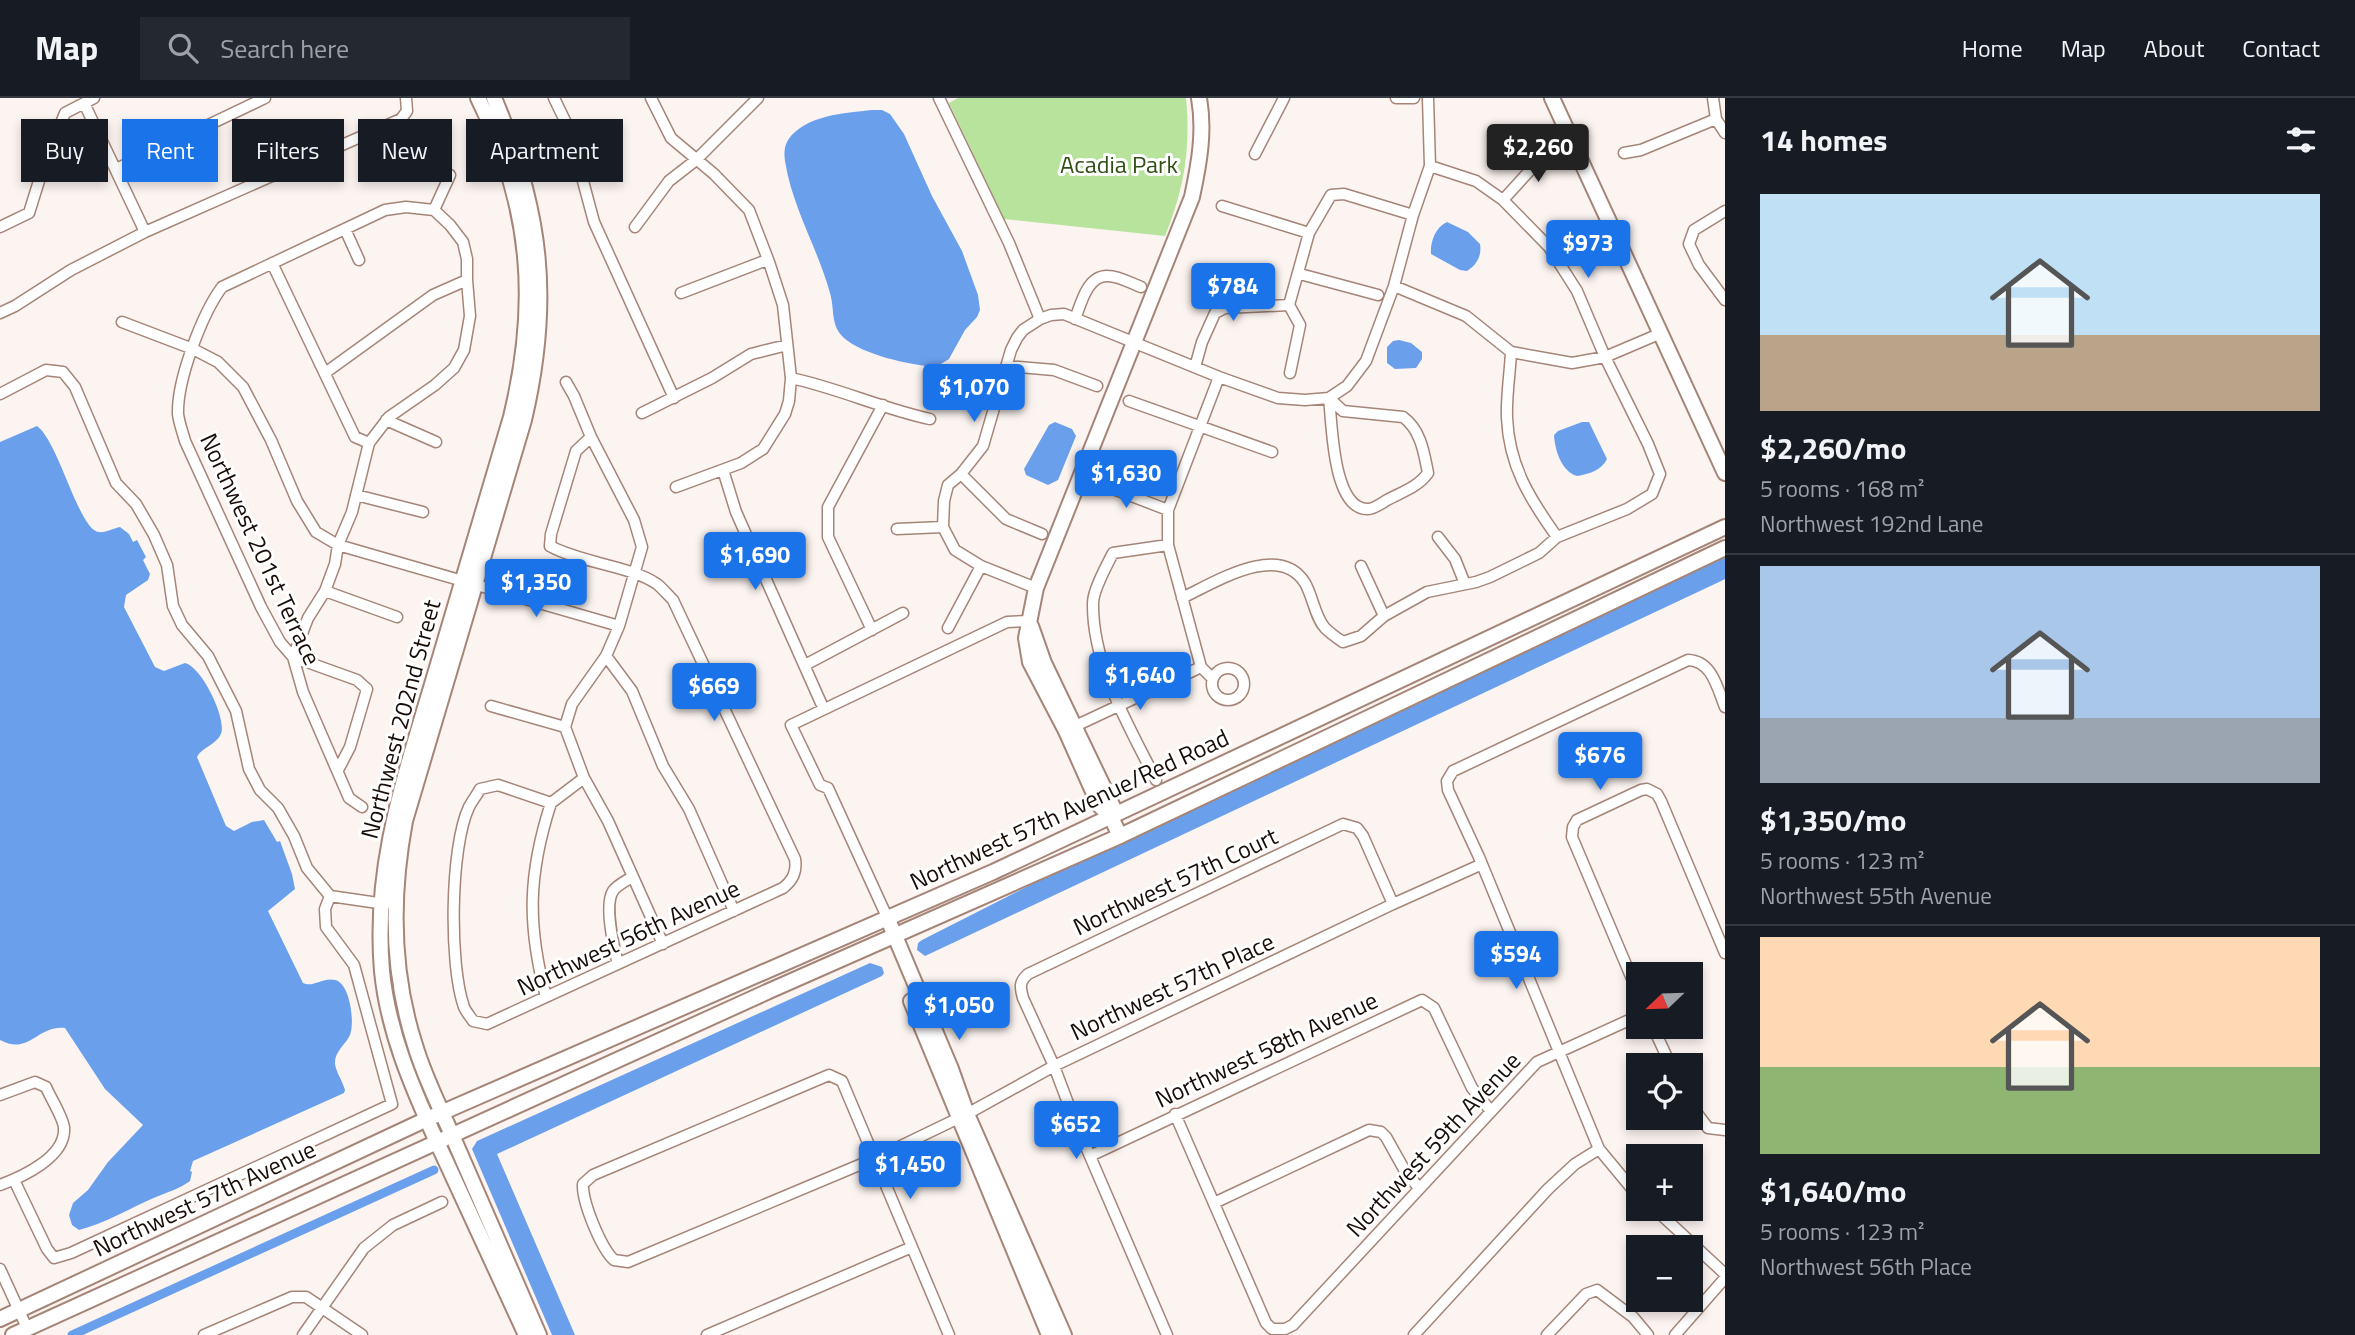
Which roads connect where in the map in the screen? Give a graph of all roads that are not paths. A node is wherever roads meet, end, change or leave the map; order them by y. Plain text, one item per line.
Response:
1 (94, 98) edge
2 (265, 98) edge
3 (406, 98) edge
4 (478, 98) edge
5 (494, 98) edge
6 (554, 98) edge
7 (651, 98) edge
8 (758, 98) edge
9 (939, 98) edge
10 (1199, 98) edge
11 (1284, 98) edge
12 (1396, 98) edge
13 (1414, 98) edge
14 (1428, 98) edge
15 (1552, 98) edge
16 (1713, 98) edge
17 (84, 103) junction
18 (1716, 119) junction
19 (1725, 133) edge
20 (1551, 147) dead end
21 (1623, 153) dead end
22 (1255, 154) dead end
23 (696, 160) junction
24 (1430, 166) junction
25 (116, 169) junction
26 (447, 182) edge
27 (1503, 200) junction
28 (1222, 206) dead end
29 (434, 210) junction
30 (1725, 211) edge
31 (1413, 215) junction
32 (635, 226) dead end
33 (0, 227) edge
34 (345, 229) junction
35 (145, 232) junction
36 (1309, 233) junction
37 (359, 260) dead end
38 (767, 260) junction
39 (272, 263) junction
40 (533, 263) junction
41 (1300, 274) junction
42 (467, 281) junction
43 (1394, 286) junction
44 (1141, 287) dead end
45 (681, 293) dead end
46 (1378, 295) dead end
47 (1725, 300) edge
48 (1290, 306) junction
49 (0, 313) edge
50 (1040, 319) junction
51 (1075, 319) junction
52 (122, 322) dead end
53 (1659, 334) junction
54 (1134, 343) junction
55 (787, 345) junction
56 (193, 349) junction
57 (1511, 352) junction
58 (1605, 357) junction
59 (1007, 366) junction
60 (1195, 367) junction
61 (325, 373) junction
62 (1290, 373) dead end
63 (1219, 377) junction
64 (790, 378) junction
65 (566, 382) dead end
66 (1097, 386) dead end
67 (0, 394) edge
68 (674, 398) junction
69 (1329, 398) junction
70 (1129, 401) dead end
71 (883, 405) junction
72 (642, 413) dead end
73 (930, 419) dead end
74 (386, 420) junction
75 (1200, 425) junction
76 (591, 437) junction
77 (436, 442) dead end
78 (369, 443) junction
79 (1272, 452) dead end
80 (723, 470) junction
81 (1725, 472) edge
82 (961, 474) junction
83 (1095, 482) dead end
84 (676, 487) dead end
85 (356, 495) junction
86 (1168, 510) junction
87 (423, 512) dead end
88 (943, 527) junction
89 (1725, 527) edge
90 (897, 529) dead end
91 (1042, 534) dead end
92 (1438, 537) dead end
93 (1557, 537) junction
94 (338, 545) junction
95 (1168, 545) junction
96 (1725, 548) edge
97 (981, 566) junction
98 (1361, 566) dead end
99 (635, 574) junction
100 (468, 582) junction
101 (1465, 584) junction
102 (1035, 588) junction
103 (325, 591) junction
104 (1182, 598) junction
105 (903, 613) dead end
106 (1384, 616) junction
107 (397, 617) dead end
108 (1030, 621) junction
109 (619, 626) junction
110 (948, 628) dead end
111 (873, 630) junction
112 (606, 656) junction
113 (293, 657) junction
114 (805, 665) junction
115 (1201, 667) junction
116 (1212, 678) dead end
117 (821, 703) dead end
118 (1119, 705) junction
119 (491, 706) dead end
120 (1725, 706) edge
121 (565, 727) junction
122 (1071, 729) junction
123 (338, 770) junction
124 (583, 778) junction
125 (1156, 780) dead end
126 (551, 803) junction
127 (362, 807) dead end
128 (1111, 817) junction
129 (1120, 836) junction
130 (1480, 865) junction
131 (632, 877) junction
132 (330, 896) junction
133 (1393, 904) junction
134 (388, 905) junction
135 (734, 911) junction
136 (887, 917) junction
137 (891, 937) junction
138 (663, 944) junction
139 (1725, 953) edge
140 (618, 964) junction
141 (1626, 965) edge
142 (546, 997) junction
143 (1626, 1022) edge
144 (1559, 1053) junction
145 (1054, 1066) junction
146 (0, 1094) edge
147 (1490, 1110) junction
148 (442, 1112) junction
149 (1175, 1114) junction
150 (963, 1116) junction
151 (427, 1119) junction
152 (1703, 1121) edge
153 (1721, 1130) edge
154 (452, 1135) junction
155 (437, 1142) junction
156 (1599, 1149) junction
157 (1090, 1156) junction
158 (876, 1158) junction
159 (15, 1180) junction
160 (1626, 1182) edge
161 (0, 1185) edge
162 (1419, 1188) junction
163 (442, 1202) dead end
164 (1213, 1203) junction
165 (1667, 1221) edge
166 (912, 1247) junction
167 (0, 1269) edge
168 (1725, 1276) edge
169 (323, 1307) junction
170 (19, 1310) junction
171 (0, 1319) edge
172 (27, 1328) junction
173 (13, 1335) edge
174 (204, 1335) edge
175 (303, 1335) edge
176 (362, 1335) edge
177 (526, 1335) edge
178 (539, 1335) edge
179 (707, 1335) edge
180 (948, 1335) edge
181 (1049, 1335) edge
182 (1064, 1335) edge
183 (1167, 1335) edge
184 (1414, 1335) edge
185 (1547, 1335) edge
186 (1648, 1335) edge
187 (1675, 1335) edge

1 - 17 street
2 - 25 street
3 - 35 street
4 - 40 main road
5 - 40 main road
6 - 68 street
7 - 23 street
8 - 23 street
9 - 50 street
10 - 54 main road
11 - 22 street
12 - 13 street
14 - 24 street
15 - 53 main road
16 - 18 street
17 - 25 street
17 - 33 street
18 - 19 street
18 - 21 street
20 - 27 street
23 - 32 street
23 - 38 street
24 - 27 street
24 - 31 street
25 - 35 street
26 - 29 street
27 - 58 street
28 - 36 street
29 - 34 street, Northwest 201st Terrace
29 - 42 street
30 - 47 street
31 - 36 street
31 - 43 street
34 - 37 street
34 - 39 street, Northwest 201st Terrace
35 - 49 street
36 - 41 street
38 - 45 street
38 - 55 street
39 - 56 street, Northwest 201st Terrace
39 - 61 street
40 - 100 main road, Northwest 202nd Street
41 - 46 street
41 - 48 street
42 - 61 street
42 - 74 street
43 - 57 street
43 - 69 street
44 - 51 street
48 - 60 street
48 - 62 street
50 - 51 street
50 - 59 street
51 - 54 street
52 - 56 street
53 - 58 street
53 - 81 main road
54 - 60 street
54 - 102 main road
55 - 64 street
55 - 68 street
56 - 94 street
56 - 113 street, Northwest 201st Terrace
57 - 58 street
57 - 93 street
58 - 93 street
59 - 66 street
59 - 82 street
60 - 63 street
61 - 78 street
63 - 69 street
63 - 75 street
64 - 71 street
64 - 80 street
65 - 76 street
67 - 132 street
68 - 72 street
69 - 69 street
70 - 75 street
71 - 73 street
71 - 111 street
74 - 77 street
74 - 78 street
75 - 79 street
75 - 86 street
76 - 99 street
76 - 99 street
78 - 85 street
80 - 84 street
80 - 114 street
82 - 88 street
82 - 91 street
83 - 86 street
85 - 87 street
85 - 94 street
86 - 95 street
88 - 90 street
88 - 97 street
89 - 128 main road, Northwest 57th Avenue/Red Road
92 - 101 street
93 - 101 street
94 - 100 street
94 - 103 street
95 - 104 street
95 - 118 street
96 - 129 main road, Northwest 57th Avenue/Red Road
97 - 102 street
97 - 110 street
98 - 106 street
99 - 109 street
99 - 135 street, Northwest 56th Avenue
100 - 109 street
100 - 134 main road, Northwest 202nd Street
101 - 106 street
102 - 108 main road
103 - 107 street
103 - 113 street
104 - 106 street
104 - 115 street
105 - 111 street
108 - 122 main road
108 - 136 street
109 - 112 street
111 - 114 street
112 - 121 street
112 - 135 street
113 - 123 street, Northwest 201st Terrace
113 - 123 street
114 - 117 street
115 - 116 street
115 - 118 street
118 - 122 street
118 - 125 street
119 - 121 street
120 - 130 street
121 - 124 street
122 - 128 main road
123 - 127 street, Northwest 201st Terrace
124 - 126 street
124 - 131 street
126 - 142 street
126 - 142 street, Northwest 56th Avenue
128 - 129 main road
128 - 136 main road, Northwest 57th Avenue/Red Road
129 - 137 main road, Northwest 57th Avenue/Red Road
130 - 133 street, Northwest 57th Place
130 - 144 street
131 - 138 street
131 - 140 street
132 - 134 street
132 - 159 street
133 - 145 street, Northwest 57th Place
133 - 145 street, Northwest 57th Court
134 - 148 main road, Northwest 202nd Street
134 - 151 main road, Northwest 202nd Street
135 - 138 street, Northwest 56th Avenue
136 - 137 main road
136 - 148 main road, Northwest 57th Avenue/Red Road
137 - 150 main road
137 - 154 main road, Northwest 57th Avenue/Red Road
138 - 140 street, Northwest 56th Avenue
139 - 141 street
140 - 142 street, Northwest 56th Avenue
143 - 144 street, Northwest 59th Avenue
144 - 147 street, Northwest 59th Avenue
144 - 156 street
145 - 150 street, Northwest 57th Place
145 - 157 street
146 - 159 street
147 - 149 street, Northwest 58th Avenue
147 - 162 street, Northwest 59th Avenue
148 - 151 main road, Northwest 57th Avenue/Red Road
148 - 154 main road, Northwest 202nd Street
149 - 157 street, Northwest 58th Avenue
149 - 164 street
150 - 158 street, Northwest 57th Place
150 - 181 main road
150 - 182 main road
151 - 155 main road, Northwest 202nd Street
151 - 170 main road, Northwest 57th Avenue
152 - 153 street
154 - 155 main road, Northwest 57th Avenue/Red Road
154 - 178 main road, Northwest 202nd Street
155 - 172 main road, Northwest 57th Avenue
155 - 177 main road, Northwest 202nd Street
156 - 160 street
156 - 184 street
157 - 183 street
158 - 158 street, Northwest 57th Place
158 - 166 street
159 - 161 street
162 - 164 street
162 - 164 street, Northwest 59th Avenue
163 - 169 street
165 - 168 street
166 - 179 street
166 - 180 street
167 - 170 street
168 - 187 street
169 - 174 street
169 - 175 street
169 - 176 street
170 - 171 main road, Northwest 57th Avenue
170 - 172 street
172 - 173 main road, Northwest 57th Avenue
185 - 186 street

